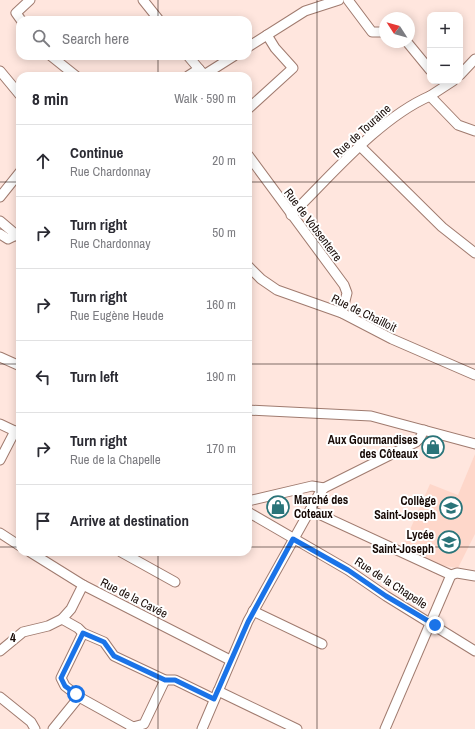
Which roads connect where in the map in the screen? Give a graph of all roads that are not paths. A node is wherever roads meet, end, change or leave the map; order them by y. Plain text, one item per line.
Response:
1 (30, 0) edge
2 (143, 0) edge
3 (339, 0) edge
4 (348, 0) edge
5 (18, 16) edge
6 (156, 16) edge
7 (379, 32) edge
8 (267, 35) junction
9 (252, 44) edge
10 (412, 48) edge
11 (475, 59) edge
12 (56, 60) edge
13 (191, 60) edge
14 (226, 60) edge
15 (427, 66) edge
16 (0, 72) edge
17 (71, 72) edge
18 (201, 72) edge
19 (204, 72) edge
20 (463, 72) edge
21 (442, 84) edge
22 (16, 90) edge
23 (430, 96) junction
24 (252, 105) edge
25 (475, 131) edge
26 (361, 147) junction
27 (252, 161) edge
28 (16, 177) edge
29 (0, 197) edge
30 (291, 215) junction
31 (0, 221) edge
32 (0, 234) edge
33 (16, 235) edge
34 (16, 237) edge
35 (475, 253) edge
36 (252, 270) edge
37 (342, 313) junction
38 (0, 357) edge
39 (16, 364) edge
40 (475, 375) edge
41 (252, 410) edge
42 (0, 424) edge
43 (424, 430) junction
44 (16, 432) edge
45 (16, 434) edge
46 (475, 444) edge
47 (0, 460) edge
48 (324, 488) junction
49 (252, 500) edge
50 (310, 510) junction
51 (252, 514) edge
52 (0, 533) edge
53 (293, 539) junction
54 (16, 543) edge
55 (36, 556) edge
56 (128, 556) edge
57 (451, 575) junction
58 (475, 576) edge
59 (175, 582) dead end
60 (83, 585) junction
61 (253, 611) junction
62 (62, 619) junction
63 (429, 622) junction
64 (83, 633) junction
65 (322, 644) dead end
66 (0, 651) edge
67 (475, 651) edge
68 (230, 660) junction
69 (165, 680) junction
70 (216, 695) junction
71 (0, 697) edge
72 (79, 697) junction
73 (132, 728) edge
74 (36, 729) edge
75 (54, 729) edge
76 (202, 729) edge
77 (297, 729) edge
78 (384, 729) edge

1 - 5 street
2 - 6 street
3 - 8 street
4 - 7 street
8 - 9 street
8 - 24 street
10 - 15 street
11 - 20 street
12 - 17 street
13 - 18 street
14 - 19 street
16 - 22 street
21 - 23 street, Rue de Touraine
23 - 25 street
23 - 26 street, Rue de Touraine
26 - 30 street, Rue de Touraine
26 - 35 street
27 - 30 street, Rue de Vobsenterre
28 - 29 street
30 - 37 street, Rue de Vobsenterre
31 - 33 street
32 - 34 street
36 - 37 street, Rue de Chailloit
37 - 40 street, Rue de Chailloit
38 - 39 street
41 - 43 street
42 - 44 street
43 - 46 street
43 - 48 street
45 - 47 street
48 - 49 street
48 - 50 street
50 - 53 street
50 - 57 street
51 - 53 street, Rue de la Chapelle
52 - 54 street
53 - 61 street
53 - 63 street, Rue de la Chapelle
55 - 60 street, Rue de la Cavée
56 - 59 street
57 - 58 street
57 - 63 street
60 - 62 street
60 - 68 street, Rue de la Cavée
61 - 65 street
61 - 68 street
62 - 64 street
62 - 66 street
63 - 67 street, Rue de la Chapelle
63 - 78 street
64 - 69 street
64 - 72 street
68 - 70 street
69 - 70 street
69 - 73 street
70 - 76 street
70 - 77 street
71 - 74 street
72 - 73 street
72 - 75 street

